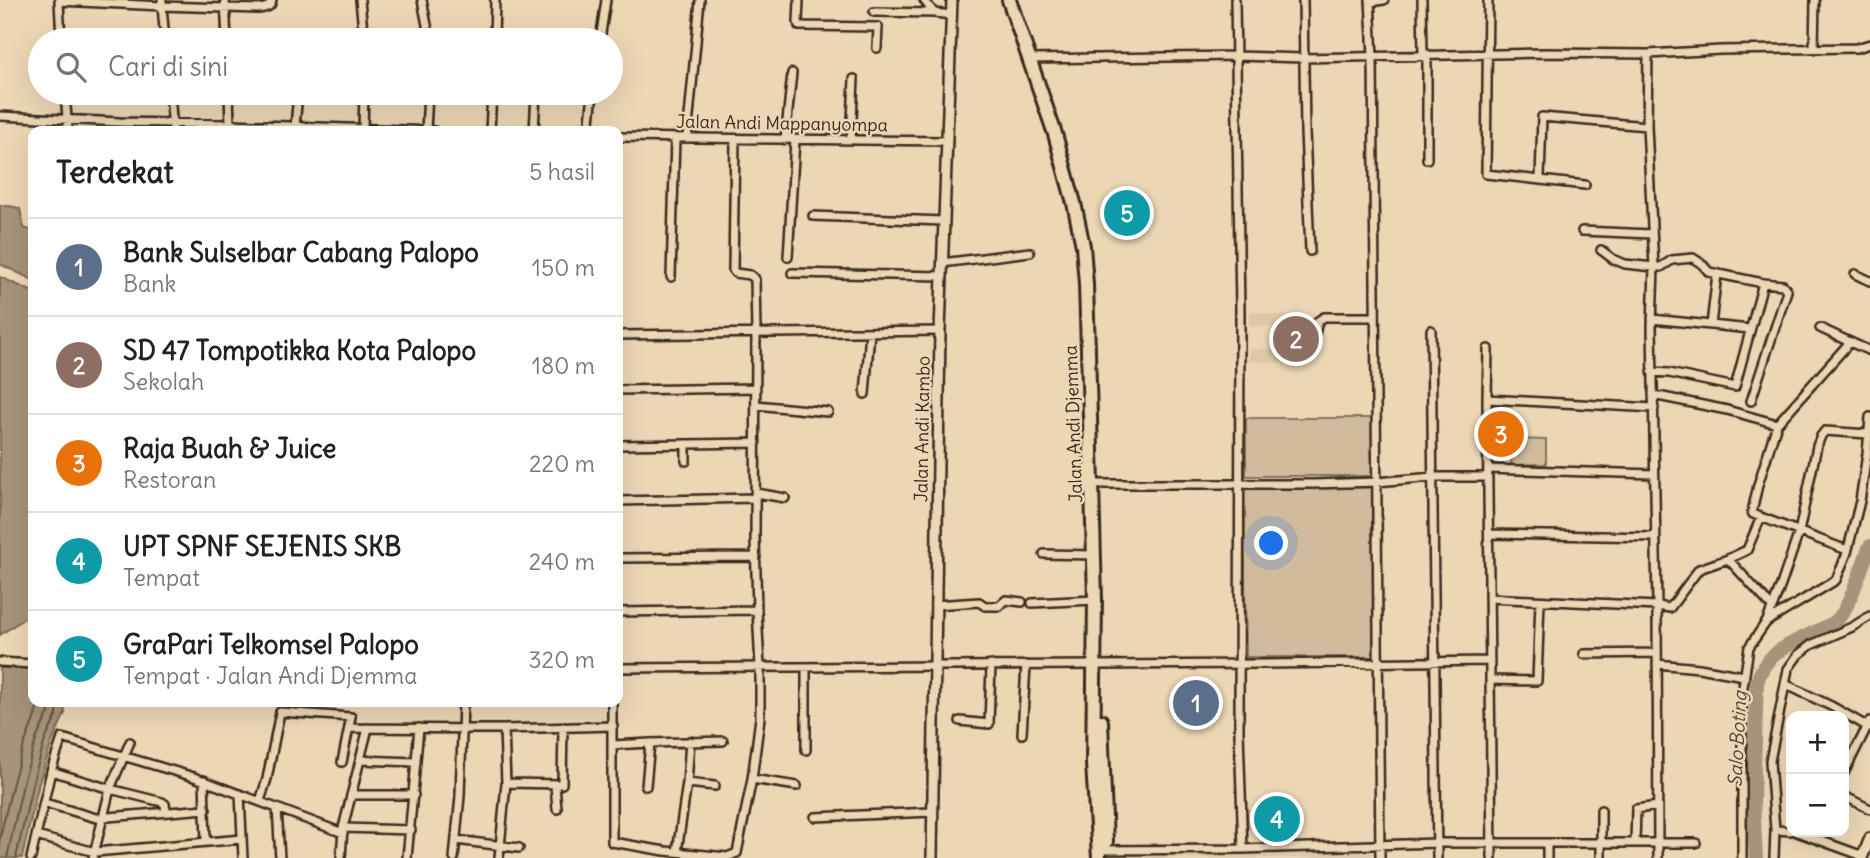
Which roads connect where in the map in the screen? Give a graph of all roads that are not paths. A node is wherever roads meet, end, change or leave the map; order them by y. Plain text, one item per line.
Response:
1 (272, 0) edge
2 (360, 0) edge
3 (422, 0) edge
4 (495, 0) edge
5 (606, 0) edge
6 (700, 0) edge
7 (799, 0) edge
8 (925, 0) edge
9 (952, 0) edge
10 (1009, 0) edge
11 (1017, 0) edge
12 (1235, 0) edge
13 (1303, 0) edge
14 (1384, 0) edge
15 (1422, 0) edge
16 (1488, 0) edge
17 (1815, 0) edge
18 (59, 1) edge
19 (1370, 1) edge
20 (93, 2) edge
21 (119, 2) edge
22 (162, 3) edge
23 (225, 4) edge
24 (874, 12) dead end
25 (934, 13) junction
26 (952, 15) junction
27 (60, 28) edge
28 (164, 28) edge
29 (226, 28) edge
30 (363, 28) edge
31 (428, 28) edge
32 (494, 28) edge
33 (602, 28) edge
34 (1870, 44) edge
35 (877, 48) dead end
36 (1814, 48) junction
37 (1486, 53) junction
38 (1648, 54) junction
39 (1425, 55) junction
40 (1237, 56) junction
41 (1373, 56) junction
42 (1033, 58) junction
43 (1303, 58) junction
44 (792, 72) dead end
45 (853, 79) dead end
46 (65, 105) edge
47 (171, 105) edge
48 (229, 105) edge
49 (297, 105) edge
50 (364, 105) edge
51 (427, 105) edge
52 (491, 105) edge
53 (535, 105) edge
54 (592, 105) edge
55 (0, 116) edge
56 (66, 118) junction
57 (120, 122) junction
58 (230, 124) junction
59 (67, 126) edge
60 (120, 126) edge
61 (162, 126) edge
62 (173, 126) edge
63 (192, 126) edge
64 (252, 126) edge
65 (295, 126) edge
66 (363, 126) edge
67 (426, 126) edge
68 (490, 126) edge
69 (534, 126) edge
70 (590, 126) edge
71 (1647, 126) junction
72 (623, 137) edge
73 (675, 138) junction
74 (687, 138) junction
75 (735, 139) junction
76 (851, 139) junction
77 (785, 140) junction
78 (795, 140) junction
79 (946, 141) junction
80 (1427, 159) dead end
81 (1540, 180) junction
82 (1585, 184) dead end
83 (813, 216) dead end
84 (943, 222) junction
85 (1582, 231) dead end
86 (1652, 234) junction
87 (1601, 250) dead end
88 (1310, 251) dead end
89 (1030, 252) dead end
90 (788, 257) dead end
91 (942, 263) junction
92 (1654, 267) junction
93 (792, 273) dead end
94 (1717, 274) junction
95 (1855, 274) dead end
96 (942, 276) junction
97 (671, 277) dead end
98 (1870, 281) edge
99 (1763, 283) junction
100 (1375, 317) junction
101 (1652, 319) junction
102 (1711, 325) junction
103 (1820, 328) dead end
104 (1750, 329) junction
105 (1432, 330) dead end
106 (940, 331) junction
107 (870, 332) junction
108 (757, 333) junction
109 (1315, 334) dead end
110 (623, 335) edge
111 (1850, 342) junction
112 (1488, 349) dead end
113 (1870, 351) edge
114 (1652, 372) junction
115 (756, 388) junction
116 (623, 390) edge
117 (865, 394) dead end
118 (1653, 394) junction
119 (1487, 399) junction
120 (1751, 401) dead end
121 (756, 405) junction
122 (1654, 408) junction
123 (828, 412) dead end
124 (1870, 418) edge
125 (1777, 424) junction
126 (1868, 434) junction
127 (756, 443) junction
128 (686, 444) junction
129 (623, 445) edge
130 (686, 461) dead end
131 (1488, 473) junction
132 (1654, 474) junction
133 (1433, 477) junction
134 (1377, 482) junction
135 (1238, 483) junction
136 (1096, 484) junction
137 (755, 496) junction
138 (785, 498) dead end
139 (623, 501) edge
140 (1761, 517) junction
141 (1799, 532) junction
142 (1489, 534) junction
143 (1655, 537) junction
144 (1847, 550) junction
145 (1044, 554) dead end
146 (1094, 555) junction
147 (756, 557) junction
148 (623, 558) edge
149 (1728, 559) junction
150 (1489, 598) junction
151 (1095, 600) junction
152 (1540, 601) junction
153 (1022, 602) dead end
154 (1032, 603) dead end
155 (935, 605) junction
156 (1657, 606) junction
157 (1772, 607) junction
158 (757, 610) junction
159 (623, 612) edge
160 (1870, 616) edge
161 (1767, 621) junction
162 (1657, 653) junction
163 (1584, 654) dead end
164 (1490, 661) junction
165 (0, 662) edge
166 (1378, 662) junction
167 (1436, 662) junction
168 (28, 664) edge
169 (1239, 664) junction
170 (1657, 664) junction
171 (934, 665) junction
172 (991, 665) junction
173 (1026, 665) junction
174 (1098, 665) junction
175 (760, 667) junction
176 (806, 667) junction
177 (623, 668) edge
178 (1744, 676) junction
179 (1491, 680) junction
180 (1785, 684) junction
181 (463, 707) edge
182 (612, 707) edge
183 (1833, 707) junction
184 (1831, 711) edge
185 (960, 721) dead end
186 (1869, 725) edge
187 (613, 726) junction
188 (563, 727) junction
189 (349, 728) junction
190 (368, 728) junction
191 (419, 728) junction
192 (463, 729) junction
193 (504, 729) junction
194 (1022, 734) dead end
195 (691, 741) junction
196 (723, 741) dead end
197 (130, 742) dead end
198 (650, 743) junction
199 (613, 745) junction
200 (806, 750) dead end
201 (124, 756) junction
202 (360, 760) junction
203 (342, 762) dead end
204 (416, 762) junction
205 (1849, 763) edge
206 (51, 771) junction
207 (752, 779) junction
208 (204, 780) junction
209 (506, 783) junction
210 (687, 783) junction
211 (555, 785) junction
212 (646, 786) dead end
213 (715, 786) dead end
214 (797, 786) dead end
215 (110, 789) junction
216 (240, 794) junction
217 (351, 795) junction
218 (414, 795) junction
219 (1849, 798) edge
220 (260, 801) junction
221 (44, 803) junction
222 (1658, 806) junction
223 (277, 807) junction
224 (205, 809) junction
225 (557, 809) dead end
226 (1870, 809) edge
227 (1601, 810) dead end
228 (166, 812) junction
229 (932, 812) junction
230 (814, 817) dead end
231 (104, 818) junction
232 (411, 830) junction
233 (1775, 830) junction
234 (343, 831) junction
235 (1786, 831) edge
236 (36, 835) junction
237 (1824, 837) edge
238 (1870, 838) edge
239 (242, 839) junction
240 (456, 840) junction
241 (206, 842) junction
242 (1635, 842) junction
243 (1437, 843) junction
244 (1492, 843) junction
245 (1547, 843) junction
246 (1601, 843) junction
247 (1657, 843) junction
248 (1696, 843) dead end
249 (1380, 844) junction
250 (500, 846) junction
251 (519, 848) dead end
252 (1242, 849) junction
253 (677, 852) junction
254 (656, 854) edge
255 (1102, 854) edge
256 (94, 855) edge
257 (1862, 857) edge
258 (31, 858) edge
259 (243, 858) edge
260 (281, 858) edge
261 (341, 858) edge
262 (407, 858) edge
263 (454, 858) edge
264 (499, 858) edge
265 (932, 858) edge
266 (1380, 858) edge
267 (1437, 858) edge
268 (1492, 858) edge
269 (1547, 858) edge
270 (1601, 858) edge
271 (1658, 858) edge
272 (1742, 858) edge
273 (1774, 858) edge

1 - 23 street
2 - 30 street
3 - 31 street
4 - 32 street
5 - 33 street
6 - 74 street
7 - 35 street
8 - 25 street
9 - 26 street, Jalan Andi Kambo
10 - 42 highway, Jalan Andi Djemma
11 - 42 highway, Jalan Andi Djemma
12 - 40 street
13 - 43 street
14 - 19 street
15 - 39 street
16 - 37 street
17 - 36 street
18 - 20 street
18 - 27 street
19 - 41 street
20 - 21 street
21 - 22 street
22 - 23 street
22 - 28 street
23 - 29 street
24 - 25 street
25 - 26 street
26 - 79 street, Jalan Andi Kambo
34 - 36 street
36 - 38 street
37 - 38 street
37 - 39 street
37 - 81 street
38 - 71 street
39 - 41 street
39 - 80 street
40 - 42 street
40 - 43 street
40 - 135 street
41 - 43 street
41 - 100 street
42 - 136 highway, Jalan Andi Djemma
43 - 88 street
44 - 77 street
45 - 76 street
46 - 56 street
47 - 62 street
48 - 58 street
49 - 65 street
50 - 66 street
51 - 67 street
52 - 68 street
53 - 69 street
54 - 70 street
55 - 56 street
56 - 57 street
56 - 59 street
57 - 60 street
57 - 61 street
58 - 63 street
58 - 64 street
71 - 81 street
71 - 86 street
72 - 73 street, Jalan Andi Mappanyompa
73 - 74 street, Jalan Andi Mappanyompa
73 - 97 street
74 - 75 street, Jalan Andi Mappanyompa
75 - 77 street, Jalan Andi Mappanyompa
75 - 108 street
76 - 78 street, Jalan Andi Mappanyompa
76 - 79 street, Jalan Andi Mappanyompa
77 - 78 street, Jalan Andi Mappanyompa
78 - 90 street
79 - 84 street, Jalan Andi Kambo
81 - 82 street
83 - 84 street
84 - 91 street, Jalan Andi Kambo
85 - 86 street
86 - 92 street
87 - 92 street
89 - 91 street
91 - 96 street, Jalan Andi Kambo
92 - 94 street
92 - 101 street
93 - 96 street
94 - 99 street
94 - 102 street
95 - 98 street
96 - 106 street, Jalan Andi Kambo
99 - 104 street
99 - 120 street
100 - 109 street
100 - 134 street
101 - 102 street
101 - 114 street
102 - 104 street
103 - 111 street
104 - 114 street
105 - 133 street
106 - 107 street
106 - 155 street, Jalan Andi Kambo
107 - 108 street
107 - 117 street
108 - 110 street
108 - 115 street
111 - 113 street
111 - 125 street
112 - 119 street
114 - 118 street
115 - 116 street
115 - 121 street
118 - 122 street
118 - 125 street
119 - 122 street
119 - 131 street
121 - 123 street
121 - 127 street
122 - 132 street
124 - 126 street
125 - 140 street
126 - 141 street
126 - 144 street
127 - 128 street
127 - 137 street
128 - 129 street
128 - 130 street
131 - 132 street
131 - 133 street
131 - 142 street
132 - 143 street
133 - 134 street
133 - 167 street
134 - 135 street
134 - 166 street
135 - 136 street
135 - 169 street
136 - 146 highway, Jalan Andi Djemma
136 - 174 highway, Jalan Andi Djemma
137 - 138 street
137 - 139 street
137 - 147 street
140 - 141 street
140 - 149 street
141 - 144 street
141 - 157 street
142 - 143 street
142 - 150 street
143 - 156 street
144 - 161 street
145 - 146 street
146 - 151 highway, Jalan Andi Djemma
147 - 148 street
147 - 158 street
149 - 156 street
149 - 157 street
150 - 152 street
150 - 164 street
151 - 154 street
151 - 174 highway, Jalan Andi Djemma
152 - 156 street
152 - 179 street
153 - 155 street
155 - 171 street, Jalan Andi Kambo
156 - 162 street
157 - 161 street
158 - 159 street
158 - 175 street
160 - 180 street
161 - 178 street
162 - 163 street
162 - 170 street
164 - 167 street
164 - 179 street
165 - 168 street
166 - 167 street
166 - 169 street
166 - 249 street
167 - 243 street
169 - 174 street
169 - 252 street
170 - 178 street
170 - 222 street
171 - 172 street
171 - 176 street
171 - 229 street, Jalan Andi Kambo
172 - 173 street
172 - 185 street
173 - 174 street
173 - 194 street
174 - 255 highway, Jalan Andi Djemma
175 - 176 street
175 - 177 street
175 - 207 street
176 - 200 street
178 - 272 street
179 - 244 street
180 - 183 street
180 - 233 street
181 - 192 street
182 - 187 street
183 - 184 street
183 - 186 street
186 - 205 street
187 - 188 street
187 - 199 street
188 - 193 street
188 - 211 street
189 - 190 street
189 - 203 street
189 - 220 street
190 - 191 street
190 - 202 street
191 - 192 street
191 - 204 street
192 - 193 street
192 - 240 street
193 - 209 street
195 - 196 street
195 - 198 street
195 - 210 street
197 - 201 street
198 - 199 street
198 - 212 street
199 - 254 street
201 - 206 street
201 - 208 street
201 - 215 street
202 - 204 street
202 - 217 street
204 - 218 street
206 - 215 street
206 - 221 street
207 - 214 street
207 - 253 street
208 - 216 street
208 - 224 street
209 - 211 street
209 - 250 street
210 - 213 street
210 - 253 street
211 - 225 street
215 - 228 street
215 - 231 street
216 - 220 street
216 - 239 street
217 - 218 street
217 - 234 street
218 - 232 street
219 - 226 street
220 - 223 street
221 - 231 street
221 - 236 street
222 - 242 street
222 - 247 street
223 - 234 street
223 - 260 street
224 - 228 street
224 - 241 street
227 - 246 street
228 - 231 street
229 - 230 street
229 - 265 street, Jalan Andi Kambo
231 - 256 street
232 - 234 street
232 - 262 street
233 - 235 street
233 - 273 street
234 - 261 street
236 - 256 street
236 - 258 street
237 - 257 street
238 - 257 street
239 - 241 street
239 - 259 street
240 - 250 street
240 - 263 street
241 - 256 street
242 - 246 street
242 - 247 street
243 - 244 street
243 - 249 street
243 - 267 street
244 - 245 street
244 - 268 street
245 - 246 street
245 - 269 street
246 - 270 street
247 - 248 street
247 - 271 street
249 - 252 street
249 - 266 street
250 - 251 street
250 - 264 street
252 - 255 street
253 - 254 street

